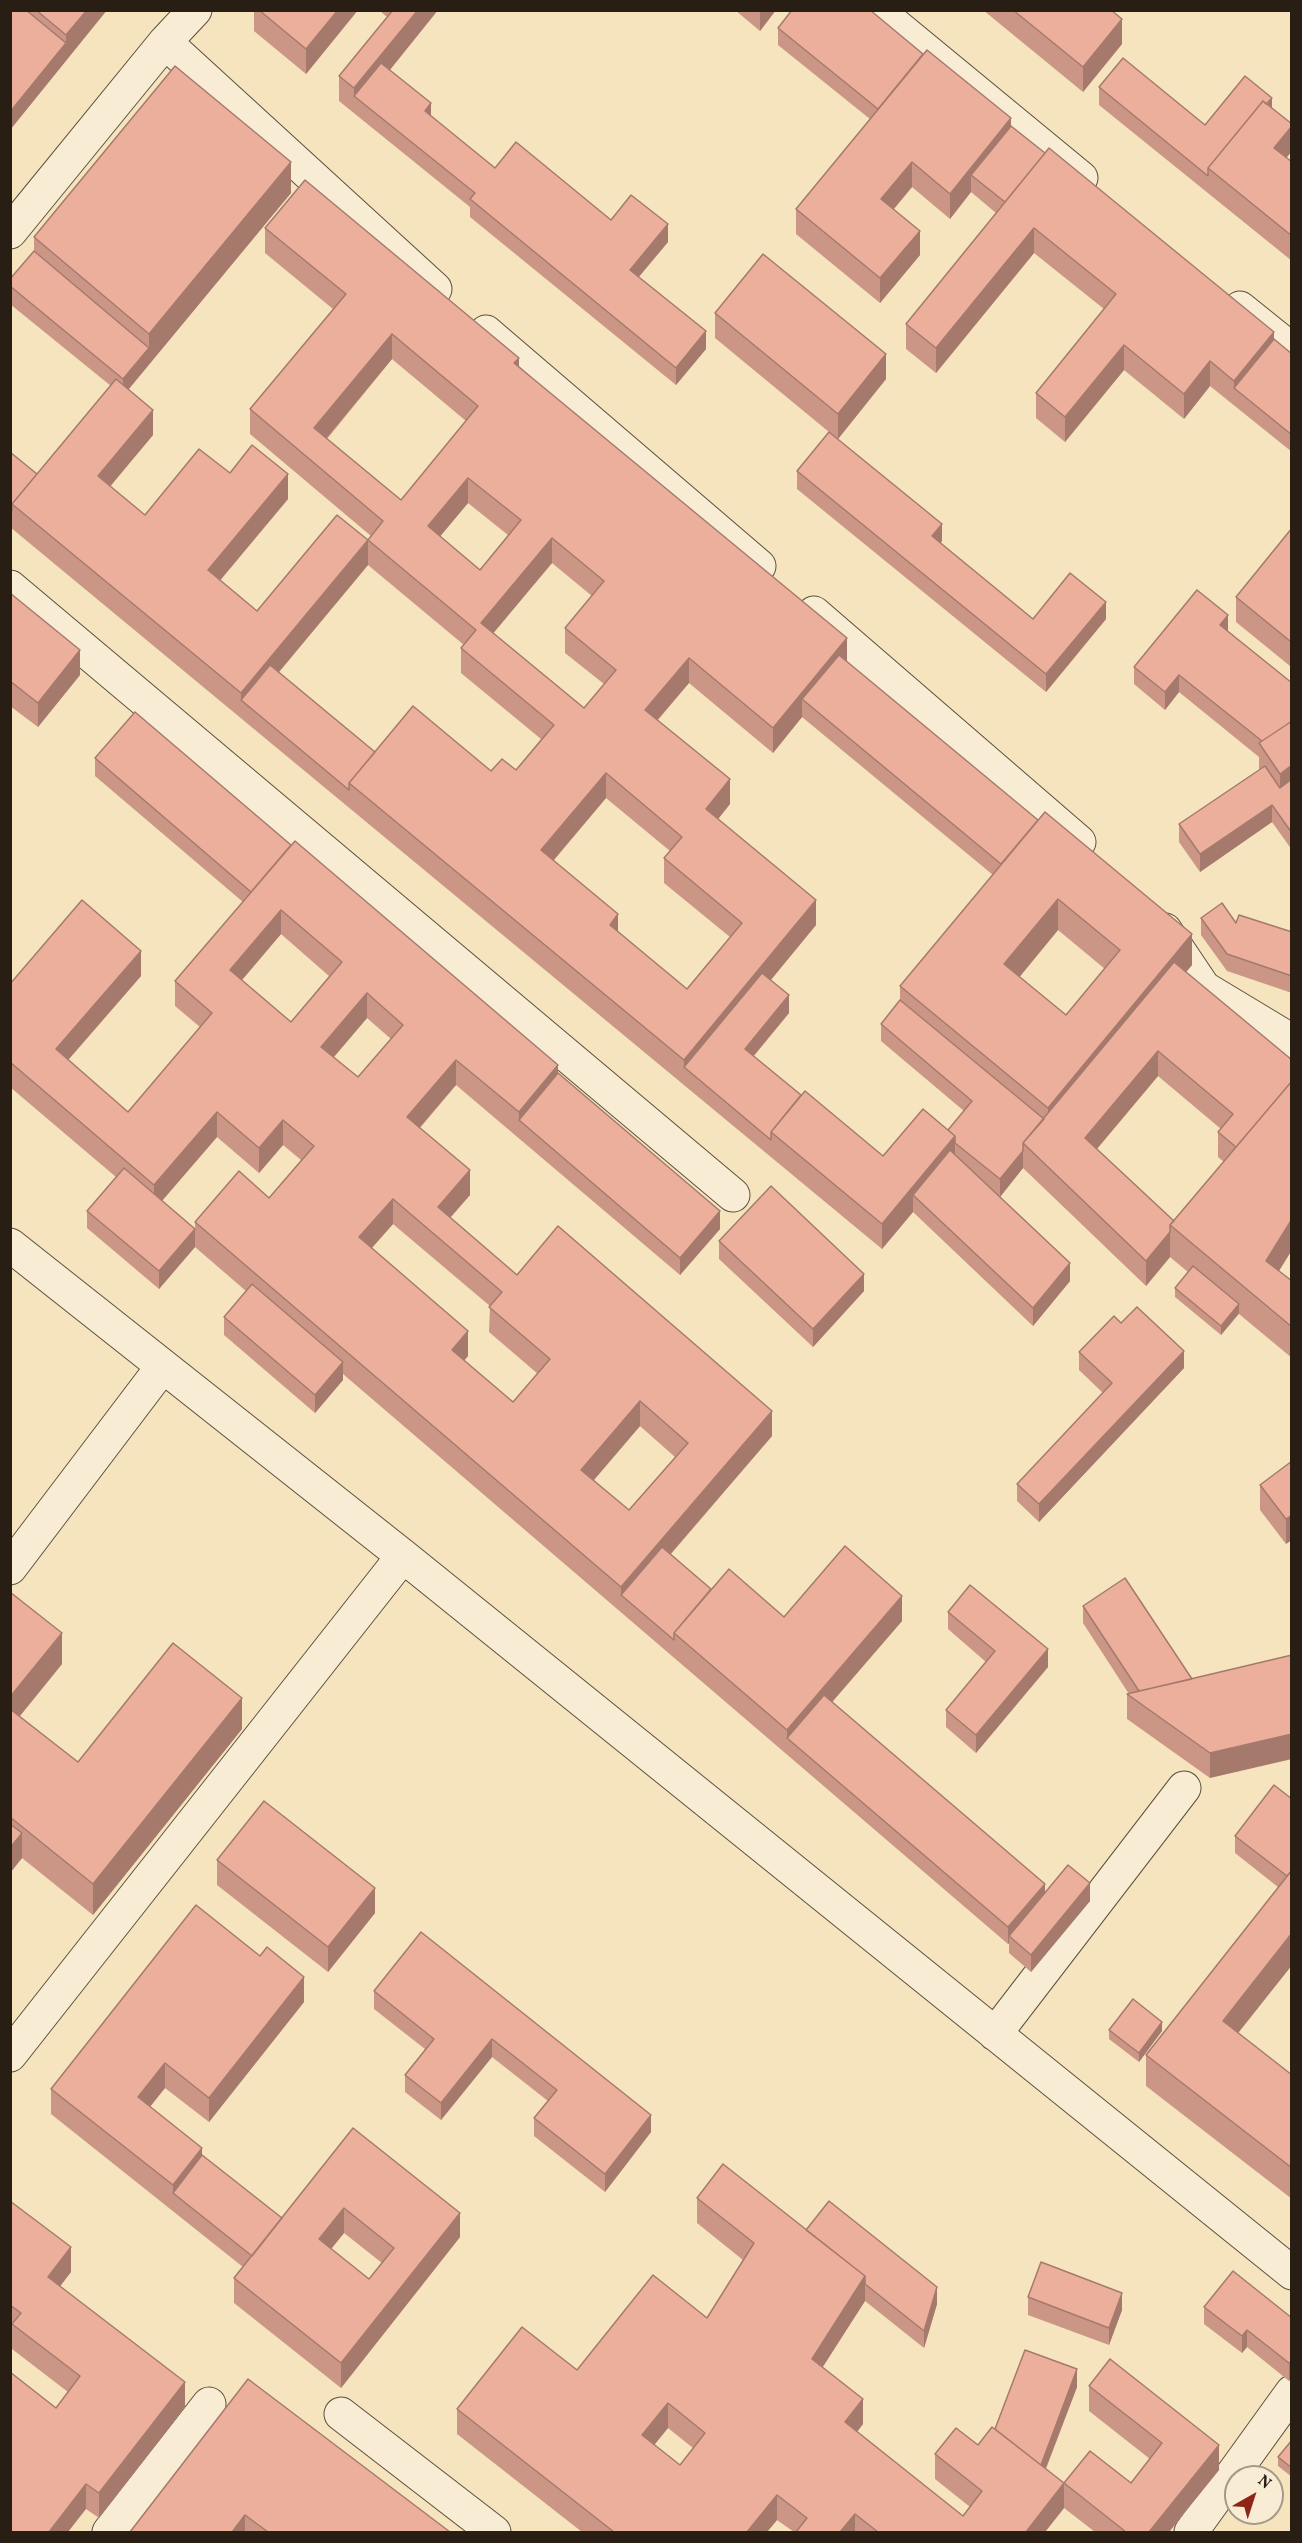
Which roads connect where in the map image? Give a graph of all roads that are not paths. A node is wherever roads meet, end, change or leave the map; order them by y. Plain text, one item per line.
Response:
1 (195, 10) edge
2 (877, 10) edge
3 (165, 42) junction
4 (1107, 199) edge
5 (10, 232) edge
6 (1218, 290) edge
7 (1292, 350) edge
8 (10, 587) edge
9 (1098, 858) edge
10 (1148, 906) edge
11 (1292, 1041) edge
12 (734, 1195) dead end
13 (10, 1245) edge
14 (163, 1366) junction
15 (403, 1556) junction
16 (10, 1568) edge
17 (1184, 1788) dead end
18 (995, 2034) junction
19 (10, 2055) edge
20 (1292, 2273) edge
21 (1292, 2392) edge
22 (209, 2404) dead end
23 (340, 2414) dead end
24 (109, 2532) edge
25 (494, 2532) edge
26 (1191, 2532) edge

1 - 3 street
2 - 4 street
3 - 5 street
3 - 9 street
6 - 7 street
8 - 12 street
10 - 11 street
13 - 14 street
14 - 15 street
14 - 16 street
15 - 18 street
15 - 19 street
17 - 18 street
18 - 20 street
21 - 26 street
22 - 24 street
23 - 25 street

